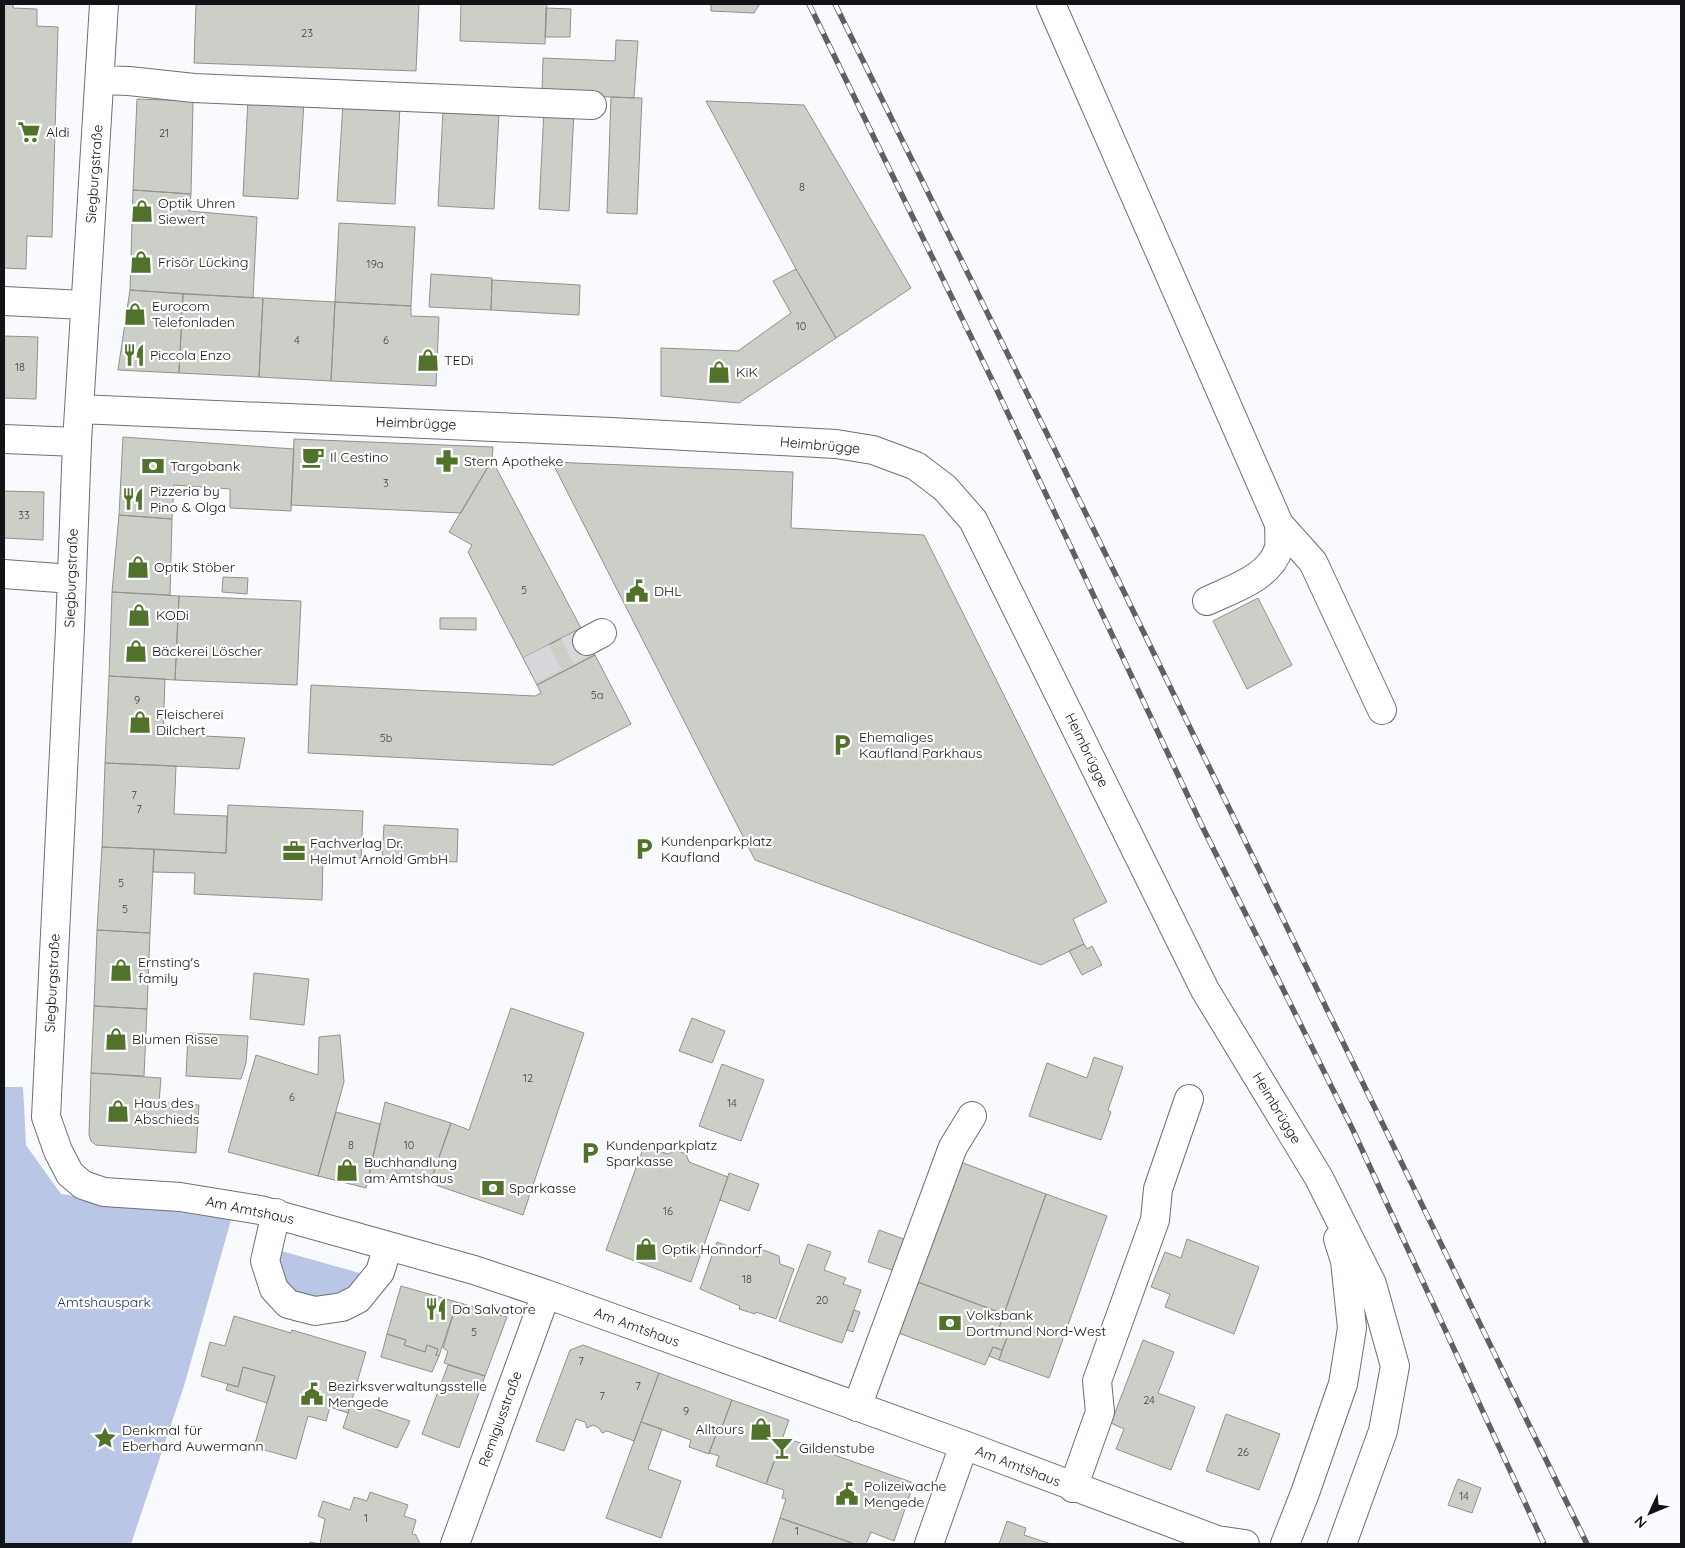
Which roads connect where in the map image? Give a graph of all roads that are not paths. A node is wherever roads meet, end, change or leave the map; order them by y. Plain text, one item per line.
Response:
1 (104, 4) edge
2 (1051, 4) edge
3 (100, 80) junction
4 (592, 105) dead end
5 (4, 301) edge
6 (84, 304) junction
7 (79, 409) junction
8 (4, 440) edge
9 (76, 442) junction
10 (1279, 524) junction
11 (4, 574) edge
12 (72, 579) junction
13 (1207, 601) dead end
14 (1382, 710) dead end
15 (1189, 1099) dead end
16 (972, 1116) dead end
17 (58, 1151) joint
18 (1319, 1178) junction
19 (276, 1213) junction
20 (388, 1246) junction
21 (546, 1294) junction
22 (857, 1407) junction
23 (964, 1446) junction
24 (1073, 1488) junction
25 (1221, 1542) edge
26 (455, 1544) edge
27 (929, 1544) edge
28 (1245, 1544) edge
29 (1285, 1544) edge
30 (1342, 1544) edge

1 - 3 street, Siegburgstraße
2 - 10 street
3 - 4 street
3 - 6 street, Siegburgstraße
5 - 6 street
6 - 7 street, Siegburgstraße
7 - 9 street, Siegburgstraße
7 - 18 street, Heimbrügge
8 - 9 street
9 - 12 street, Siegburgstraße
10 - 13 street
10 - 14 street
11 - 12 street
12 - 17 street, Siegburgstraße
15 - 24 street
16 - 22 street
17 - 19 street, Am Amtshaus
18 - 29 street, Heimbrügge
18 - 30 street, Heimbrügge
19 - 20 street, Am Amtshaus
19 - 20 street
20 - 21 street, Am Amtshaus
21 - 22 street, Am Amtshaus
21 - 26 street, Remigiusstraße
22 - 23 street, Am Amtshaus
23 - 24 street, Am Amtshaus
23 - 27 street
24 - 25 street, Am Amtshaus
25 - 28 street, Am Amtshaus

